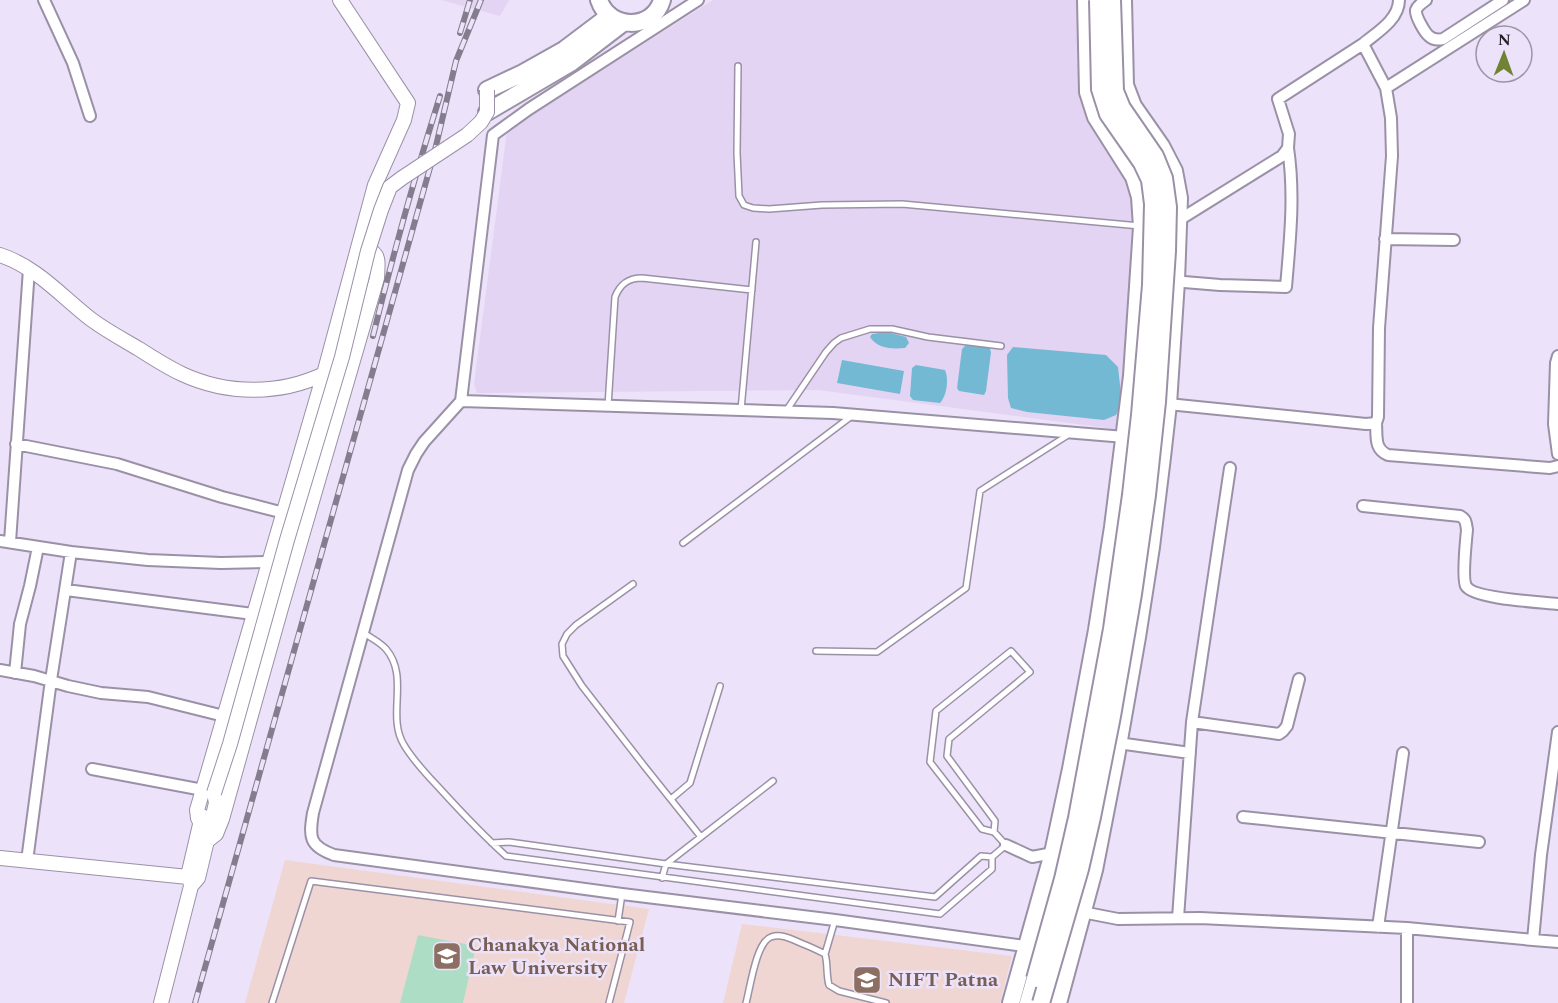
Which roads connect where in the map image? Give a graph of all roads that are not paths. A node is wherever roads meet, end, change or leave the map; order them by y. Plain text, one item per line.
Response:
1 (44, 0) edge
2 (340, 0) edge
3 (599, 0) edge
4 (663, 0) edge
5 (698, 0) edge
6 (1086, 0) edge
7 (1098, 0) edge
8 (1112, 0) edge
9 (1124, 0) edge
10 (1399, 0) edge
11 (1426, 0) edge
12 (1503, 0) edge
13 (1524, 0) edge
14 (1489, 4) edge
15 (616, 20) junction
16 (1363, 44) junction
17 (738, 66) dead end
18 (1386, 88) junction
19 (487, 90) joint
20 (487, 112) junction
21 (90, 116) dead end
22 (1288, 148) junction
23 (1179, 220) junction
24 (1142, 226) junction
25 (1385, 239) junction
26 (1454, 240) dead end
27 (756, 242) dead end
28 (359, 243) junction
29 (0, 255) edge
30 (29, 269) junction
31 (1139, 280) junction
32 (1176, 281) junction
33 (752, 291) junction
34 (1001, 346) dead end
35 (1558, 356) edge
36 (324, 374) junction
37 (461, 401) junction
38 (1168, 404) junction
39 (608, 406) junction
40 (741, 410) junction
41 (786, 411) junction
42 (854, 414) junction
43 (1376, 423) junction
44 (1072, 432) junction
45 (1125, 437) junction
46 (16, 444) junction
47 (1558, 454) edge
48 (1558, 466) edge
49 (1230, 468) dead end
50 (1362, 506) dead end
51 (284, 513) junction
52 (5, 542) edge
53 (683, 543) dead end
54 (38, 547) junction
55 (71, 552) junction
56 (268, 562) junction
57 (633, 584) dead end
58 (66, 590) junction
59 (1558, 604) edge
60 (253, 614) junction
61 (364, 633) junction
62 (816, 651) dead end
63 (0, 670) edge
64 (15, 673) junction
65 (1299, 679) dead end
66 (51, 680) junction
67 (720, 686) dead end
68 (224, 716) junction
69 (1192, 722) junction
70 (1558, 732) edge
71 (1118, 743) junction
72 (1190, 753) junction
73 (1403, 753) dead end
74 (1556, 757) edge
75 (92, 769) dead end
76 (772, 781) dead end
77 (208, 792) junction
78 (671, 799) junction
79 (205, 817) junction
80 (1243, 817) dead end
81 (994, 832) junction
82 (1391, 833) junction
83 (701, 837) junction
84 (207, 841) junction
85 (1479, 842) dead end
86 (492, 843) junction
87 (1006, 845) junction
88 (1053, 854) junction
89 (992, 857) junction
90 (0, 860) edge
91 (27, 861) junction
92 (666, 864) junction
93 (662, 878) junction
94 (192, 880) junction
95 (621, 894) junction
96 (1082, 912) junction
97 (1178, 918) junction
98 (835, 920) junction
99 (618, 921) junction
100 (1378, 927) junction
101 (1407, 928) junction
102 (1533, 940) junction
103 (1558, 942) edge
104 (1027, 946) junction
105 (1071, 953) junction
106 (825, 954) junction
107 (161, 1003) edge
108 (272, 1003) edge
109 (609, 1003) edge
110 (746, 1003) edge
111 (886, 1003) edge
112 (1011, 1003) edge
113 (1028, 1003) edge
114 (1041, 1003) edge
115 (1058, 1003) edge
116 (1407, 1003) edge

1 - 21 street
2 - 28 street
3 - 15 main road
4 - 15 main road
5 - 37 street
6 - 24 main road
7 - 113 main road, bridge
8 - 114 main road, bridge
9 - 23 main road
10 - 16 street
11 - 14 street
12 - 14 street
13 - 18 street
15 - 19 main road
15 - 20 main road
16 - 18 street
16 - 22 street
17 - 24 lane
18 - 25 street
19 - 20 street, bridge
20 - 77 street, bridge
22 - 23 street
22 - 32 street
23 - 24 street
23 - 32 main road
24 - 31 main road
25 - 26 street
25 - 43 street
27 - 33 lane
28 - 36 street
28 - 84 street
29 - 30 street
30 - 36 street
30 - 46 street
31 - 32 street
31 - 45 main road
32 - 38 main road
33 - 39 lane
33 - 40 lane
34 - 41 lane
35 - 47 street
36 - 51 street
37 - 39 street
37 - 61 street
38 - 43 street
38 - 71 main road
39 - 40 street
40 - 41 street
41 - 42 street
42 - 44 street
42 - 53 lane
43 - 48 street
44 - 45 street
44 - 62 lane
45 - 88 main road
46 - 51 street
46 - 52 street
49 - 69 street
50 - 59 street
51 - 56 street
52 - 54 street
54 - 55 street
54 - 64 street
55 - 56 street
55 - 58 street
56 - 60 street
57 - 78 lane
58 - 60 street
58 - 66 street
60 - 68 street
61 - 86 lane
61 - 95 street
63 - 64 street
64 - 66 street
65 - 69 street
66 - 68 street
66 - 91 street
67 - 78 lane
68 - 77 street
69 - 72 street
70 - 74 street
71 - 72 street
71 - 96 main road
72 - 97 street
73 - 82 street
74 - 102 street
75 - 77 street
76 - 83 lane
77 - 79 street
78 - 83 lane
79 - 84 street
79 - 94 street
80 - 82 street
81 - 81 lane
81 - 87 lane
82 - 85 street
82 - 100 street
83 - 92 lane
84 - 94 street
86 - 92 lane
86 - 93 lane
87 - 88 street
87 - 89 lane
88 - 104 main road
89 - 92 lane
89 - 93 lane
90 - 91 street
91 - 94 street
92 - 93 lane
94 - 107 street
95 - 98 street
95 - 99 lane
96 - 97 street
96 - 105 main road
97 - 100 street
98 - 104 street
98 - 106 lane
99 - 108 lane
99 - 109 lane
100 - 101 street
101 - 102 street
101 - 116 street
102 - 103 street
104 - 105 street
104 - 112 main road
105 - 115 main road
106 - 110 lane
106 - 111 lane

